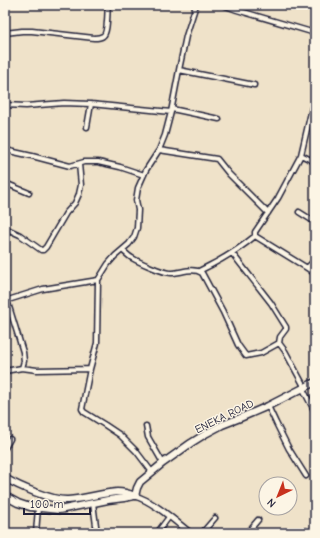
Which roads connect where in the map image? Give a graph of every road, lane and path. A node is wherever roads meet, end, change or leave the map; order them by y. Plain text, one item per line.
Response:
1 (108, 5) edge
2 (196, 5) edge
3 (223, 5) edge
4 (5, 33) edge
5 (315, 33) edge
6 (178, 70) junction
7 (254, 85) dead end
8 (315, 95) edge
9 (91, 104) junction
10 (5, 105) edge
11 (171, 110) junction
12 (219, 119) dead end
13 (87, 127) dead end
14 (5, 150) edge
15 (159, 150) junction
16 (301, 155) junction
17 (315, 162) edge
18 (79, 164) junction
19 (144, 175) junction
20 (5, 183) edge
21 (29, 193) dead end
22 (299, 212) dead end
23 (268, 213) junction
24 (315, 222) edge
25 (5, 228) edge
26 (255, 236) junction
27 (122, 250) junction
28 (232, 253) junction
29 (315, 260) edge
30 (307, 268) junction
31 (199, 271) junction
32 (315, 274) edge
33 (98, 280) junction
34 (6, 301) edge
35 (278, 343) junction
36 (22, 368) junction
37 (90, 369) junction
38 (5, 371) edge
39 (315, 382) edge
40 (304, 388) junction
41 (268, 406) junction
42 (315, 412) edge
43 (146, 426) dead end
44 (10, 439) dead end
45 (5, 448) edge
46 (163, 463) junction
47 (152, 472) junction
48 (306, 476) dead end
49 (5, 478) edge
50 (135, 496) junction
51 (6, 499) edge
52 (93, 504) junction
53 (38, 508) junction
54 (169, 517) junction
55 (215, 518) dead end
56 (258, 520) dead end
57 (36, 533) edge
58 (97, 533) edge
59 (157, 533) edge
60 (190, 533) edge
61 (202, 533) edge
62 (247, 533) edge

1 - 4 street
2 - 6 street
3 - 5 street
6 - 7 street
6 - 11 street
8 - 16 street
9 - 10 street
9 - 11 street
9 - 13 street
11 - 12 street
11 - 15 street
14 - 18 street
15 - 19 street
15 - 23 street
16 - 17 street
16 - 23 street
18 - 19 street
18 - 25 street
19 - 27 street
20 - 21 street
22 - 24 street
23 - 26 street
26 - 28 street
26 - 30 street
27 - 31 street
27 - 33 street
28 - 31 street
28 - 35 street
29 - 30 street
30 - 32 street
31 - 35 street
33 - 34 street
33 - 37 street
34 - 36 street
35 - 40 street
36 - 37 street
36 - 38 street
37 - 47 street
39 - 40 main road, ENEKA ROAD
40 - 41 main road, ENEKA ROAD
40 - 42 street
41 - 46 main road, ENEKA ROAD
41 - 48 street
43 - 46 street
44 - 45 street
46 - 47 main road, ENEKA ROAD
47 - 50 main road, ENEKA ROAD
49 - 50 main road
50 - 52 main road
50 - 54 street
51 - 53 main road
52 - 53 main road
52 - 58 street
53 - 57 street
54 - 59 street
54 - 60 street
55 - 61 street
56 - 62 street

